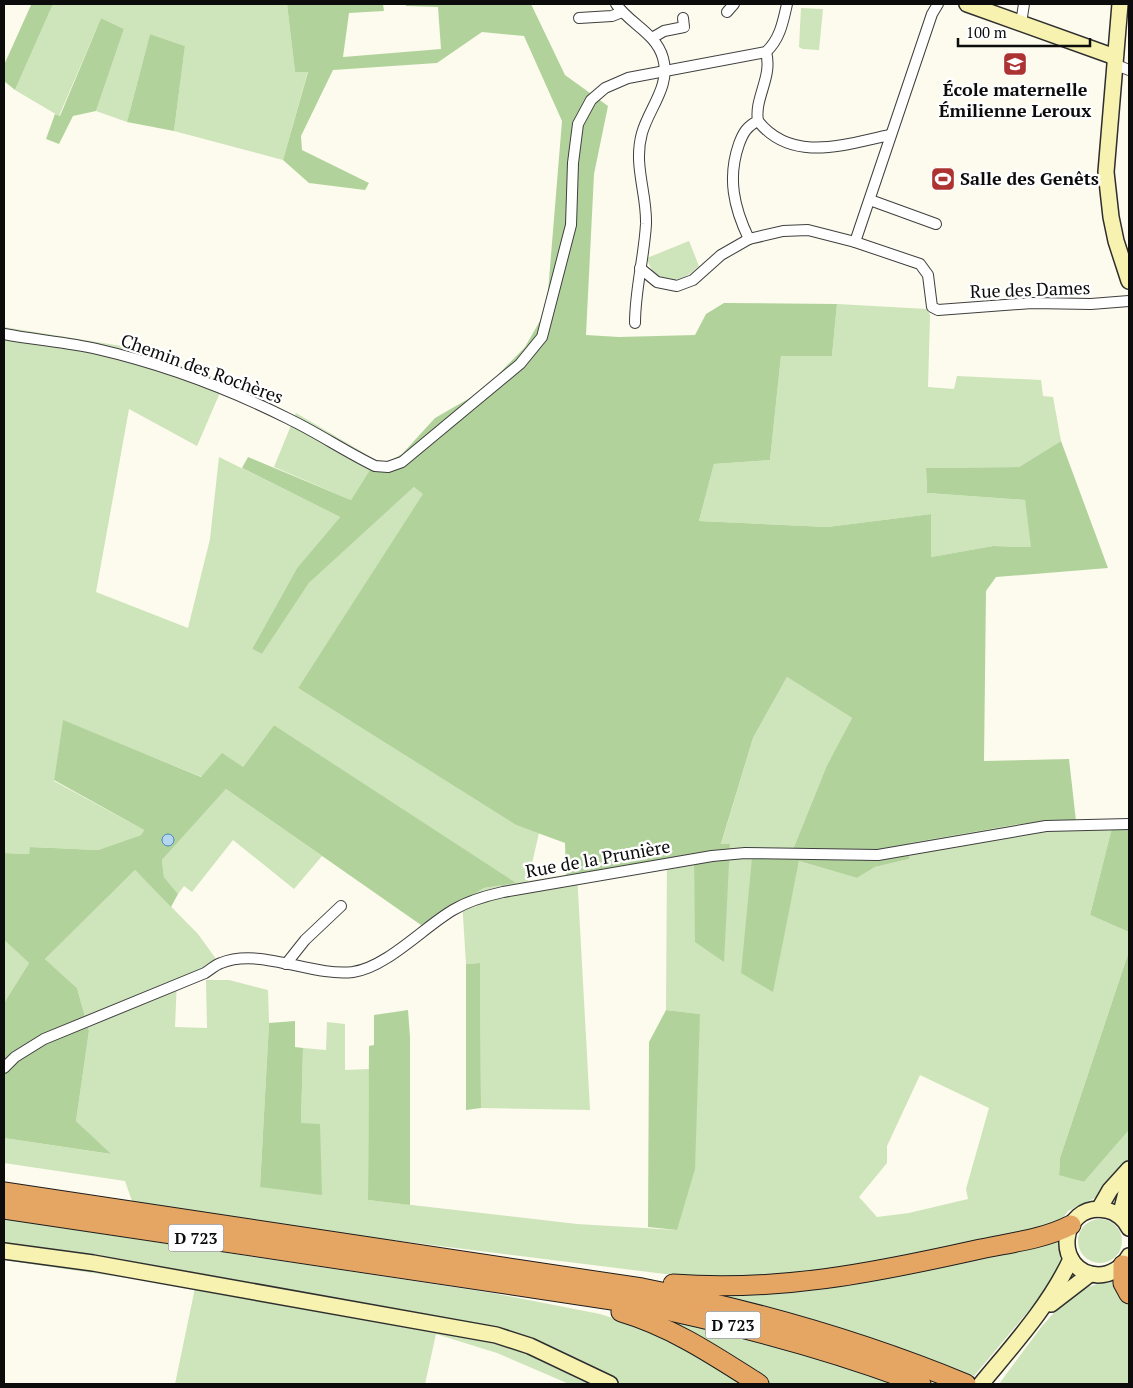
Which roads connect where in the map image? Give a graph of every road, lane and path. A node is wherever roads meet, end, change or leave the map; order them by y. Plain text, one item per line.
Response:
1 (734, 4) edge
2 (787, 4) edge
3 (938, 4) edge
4 (967, 4) edge
5 (1024, 4) edge
6 (1120, 4) edge
7 (619, 8) edge
8 (727, 12) dead end
9 (579, 18) dead end
10 (684, 18) dead end
11 (1021, 23) junction
12 (652, 38) junction
13 (766, 52) junction
14 (1115, 61) junction
15 (1129, 70) edge
16 (665, 72) junction
17 (758, 121) junction
18 (890, 135) junction
19 (870, 200) junction
20 (936, 224) dead end
21 (749, 239) junction
22 (855, 242) junction
23 (640, 268) junction
24 (1129, 281) edge
25 (1129, 301) edge
26 (635, 323) dead end
27 (4, 334) edge
28 (1129, 824) edge
29 (341, 906) dead end
30 (286, 964) junction
31 (4, 1068) edge
32 (1129, 1168) edge
33 (1129, 1181) edge
34 (4, 1192) edge
35 (4, 1209) edge
36 (1099, 1209) junction
37 (1120, 1216) junction
38 (1071, 1225) junction
39 (1129, 1228) edge
40 (4, 1251) edge
41 (1071, 1259) junction
42 (1126, 1260) edge
43 (1090, 1274) junction
44 (610, 1282) junction
45 (539, 1288) junction
46 (1129, 1294) edge
47 (1038, 1315) junction
48 (610, 1384) edge
49 (759, 1384) edge
50 (921, 1384) edge
51 (966, 1384) edge
52 (981, 1384) edge

1 - 8 street
2 - 13 street
3 - 18 street
4 - 11 street
5 - 11 street
6 - 14 street
7 - 9 street
7 - 12 street
10 - 12 street
11 - 14 street
12 - 16 street
13 - 16 street, Chemin des Rochères
13 - 17 street
14 - 15 street
14 - 24 street
16 - 23 street
16 - 27 street, Chemin des Rochères
17 - 18 street
17 - 21 street
18 - 19 street
19 - 20 street
19 - 22 street
21 - 22 street
21 - 23 street
22 - 25 street, Rue des Dames
23 - 26 street
28 - 30 street, Rue de la Prunière
29 - 30 street
30 - 31 street, Rue de la Prunière
32 - 36 street
33 - 37 street
34 - 44 highway, D 723
35 - 45 highway, D 723
36 - 37 street
36 - 38 street
37 - 39 street
38 - 41 street
38 - 44 highway
40 - 48 street
41 - 43 street
41 - 47 street
42 - 43 street
42 - 46 highway
43 - 47 street
44 - 51 highway, D 723
45 - 49 highway
45 - 50 highway, D 723
47 - 52 street

